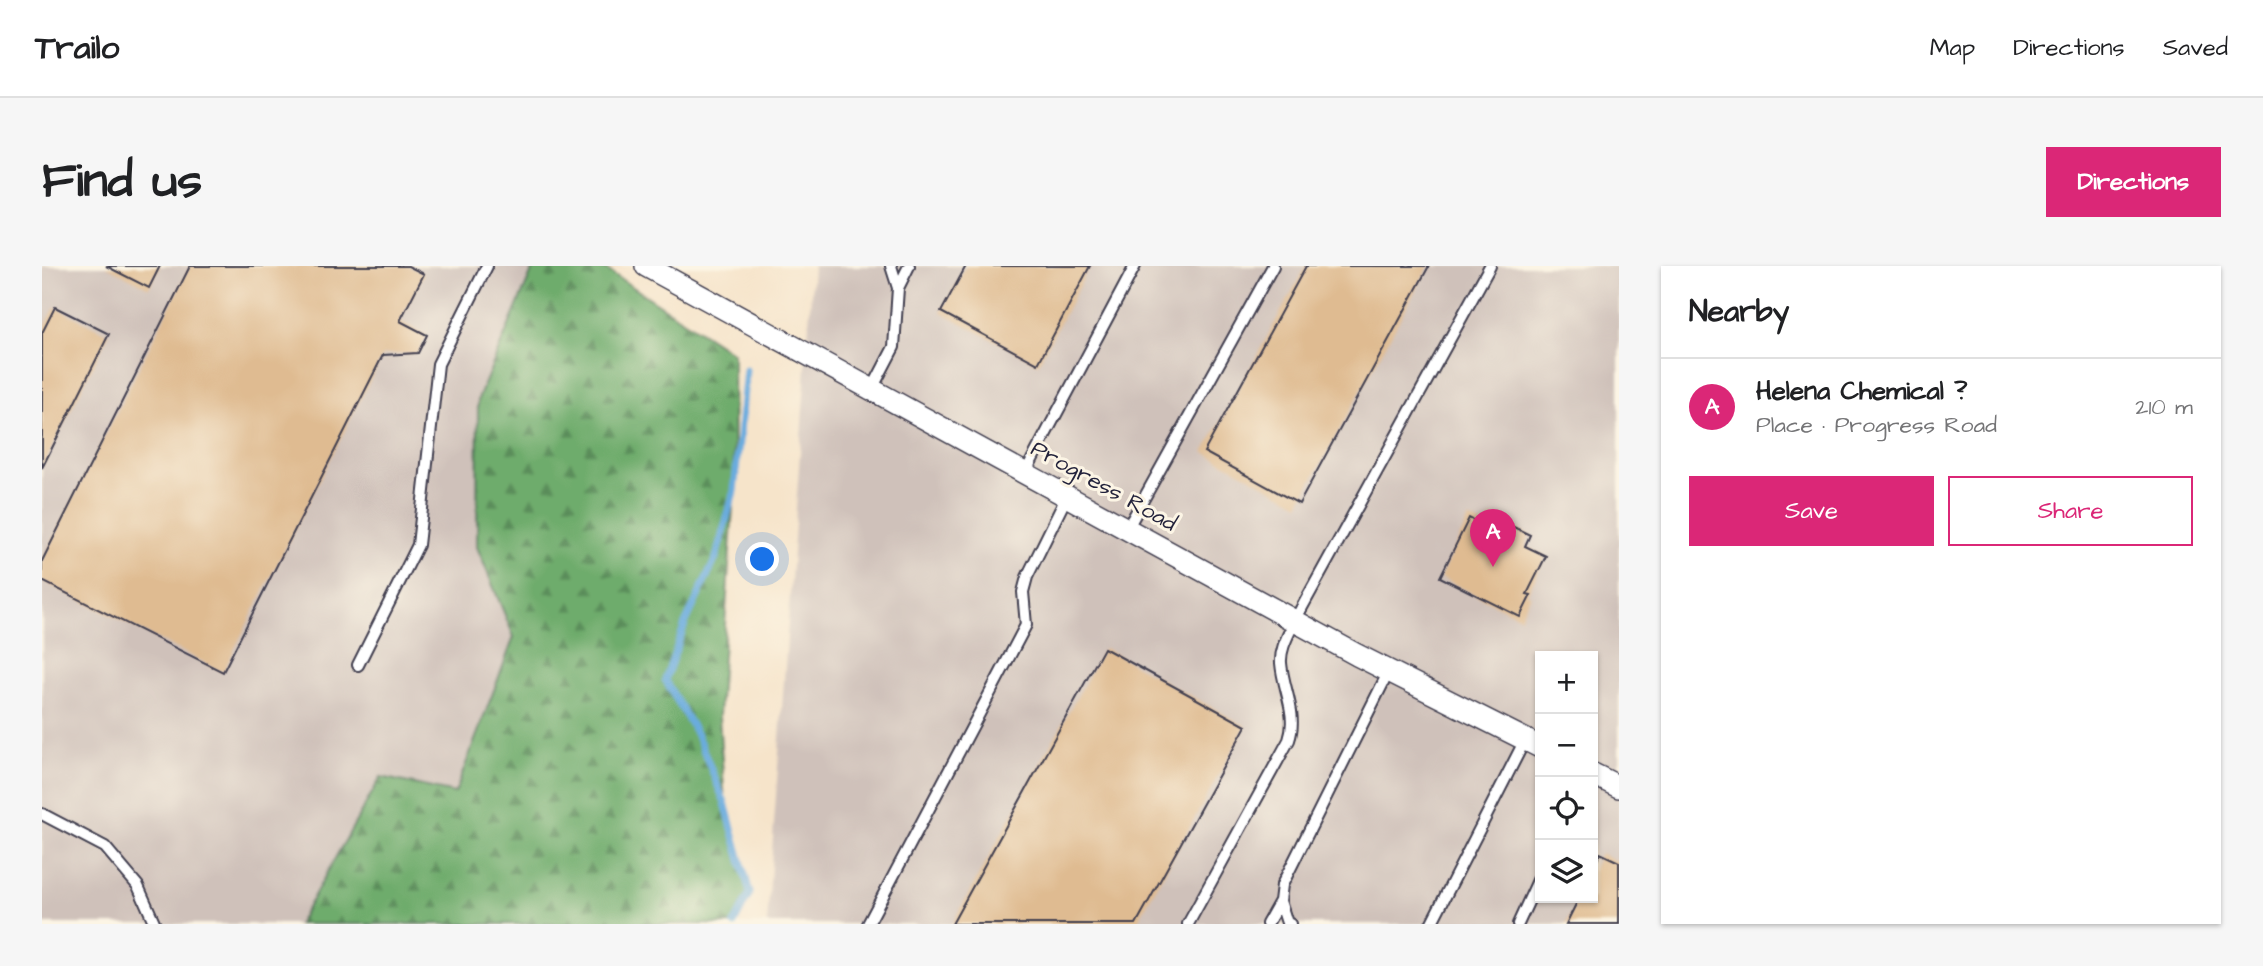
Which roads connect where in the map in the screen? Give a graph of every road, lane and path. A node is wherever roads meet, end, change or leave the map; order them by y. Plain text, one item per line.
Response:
1 (487, 266) edge
2 (646, 266) edge
3 (891, 266) edge
4 (909, 266) edge
5 (1135, 266) edge
6 (1273, 266) edge
7 (1490, 266) edge
8 (898, 288) junction
9 (872, 389) junction
10 (1025, 473) junction
11 (1068, 496) junction
12 (1127, 529) junction
13 (1295, 621) junction
14 (358, 665) dead end
15 (1389, 671) junction
16 (1533, 743) edge
17 (1598, 776) edge
18 (1619, 787) edge
19 (42, 814) edge
20 (1535, 887) edge
21 (1280, 901) junction
22 (155, 924) edge
23 (868, 924) edge
24 (1188, 924) edge
25 (1268, 924) edge
26 (1290, 924) edge
27 (1431, 924) edge
28 (1518, 924) edge

1 - 14 lane
2 - 9 street, Progress Road
3 - 8 lane
4 - 8 lane
5 - 10 lane
6 - 12 lane
7 - 13 lane
8 - 9 lane
9 - 10 street, Progress Road
10 - 11 street, Progress Road
11 - 12 street, Progress Road
11 - 23 lane
12 - 13 street, Progress Road
13 - 15 street, Progress Road
13 - 24 lane
15 - 16 street, Progress Road
15 - 21 lane
16 - 27 lane
17 - 18 street
19 - 22 lane
20 - 28 lane
21 - 25 lane
21 - 26 lane

